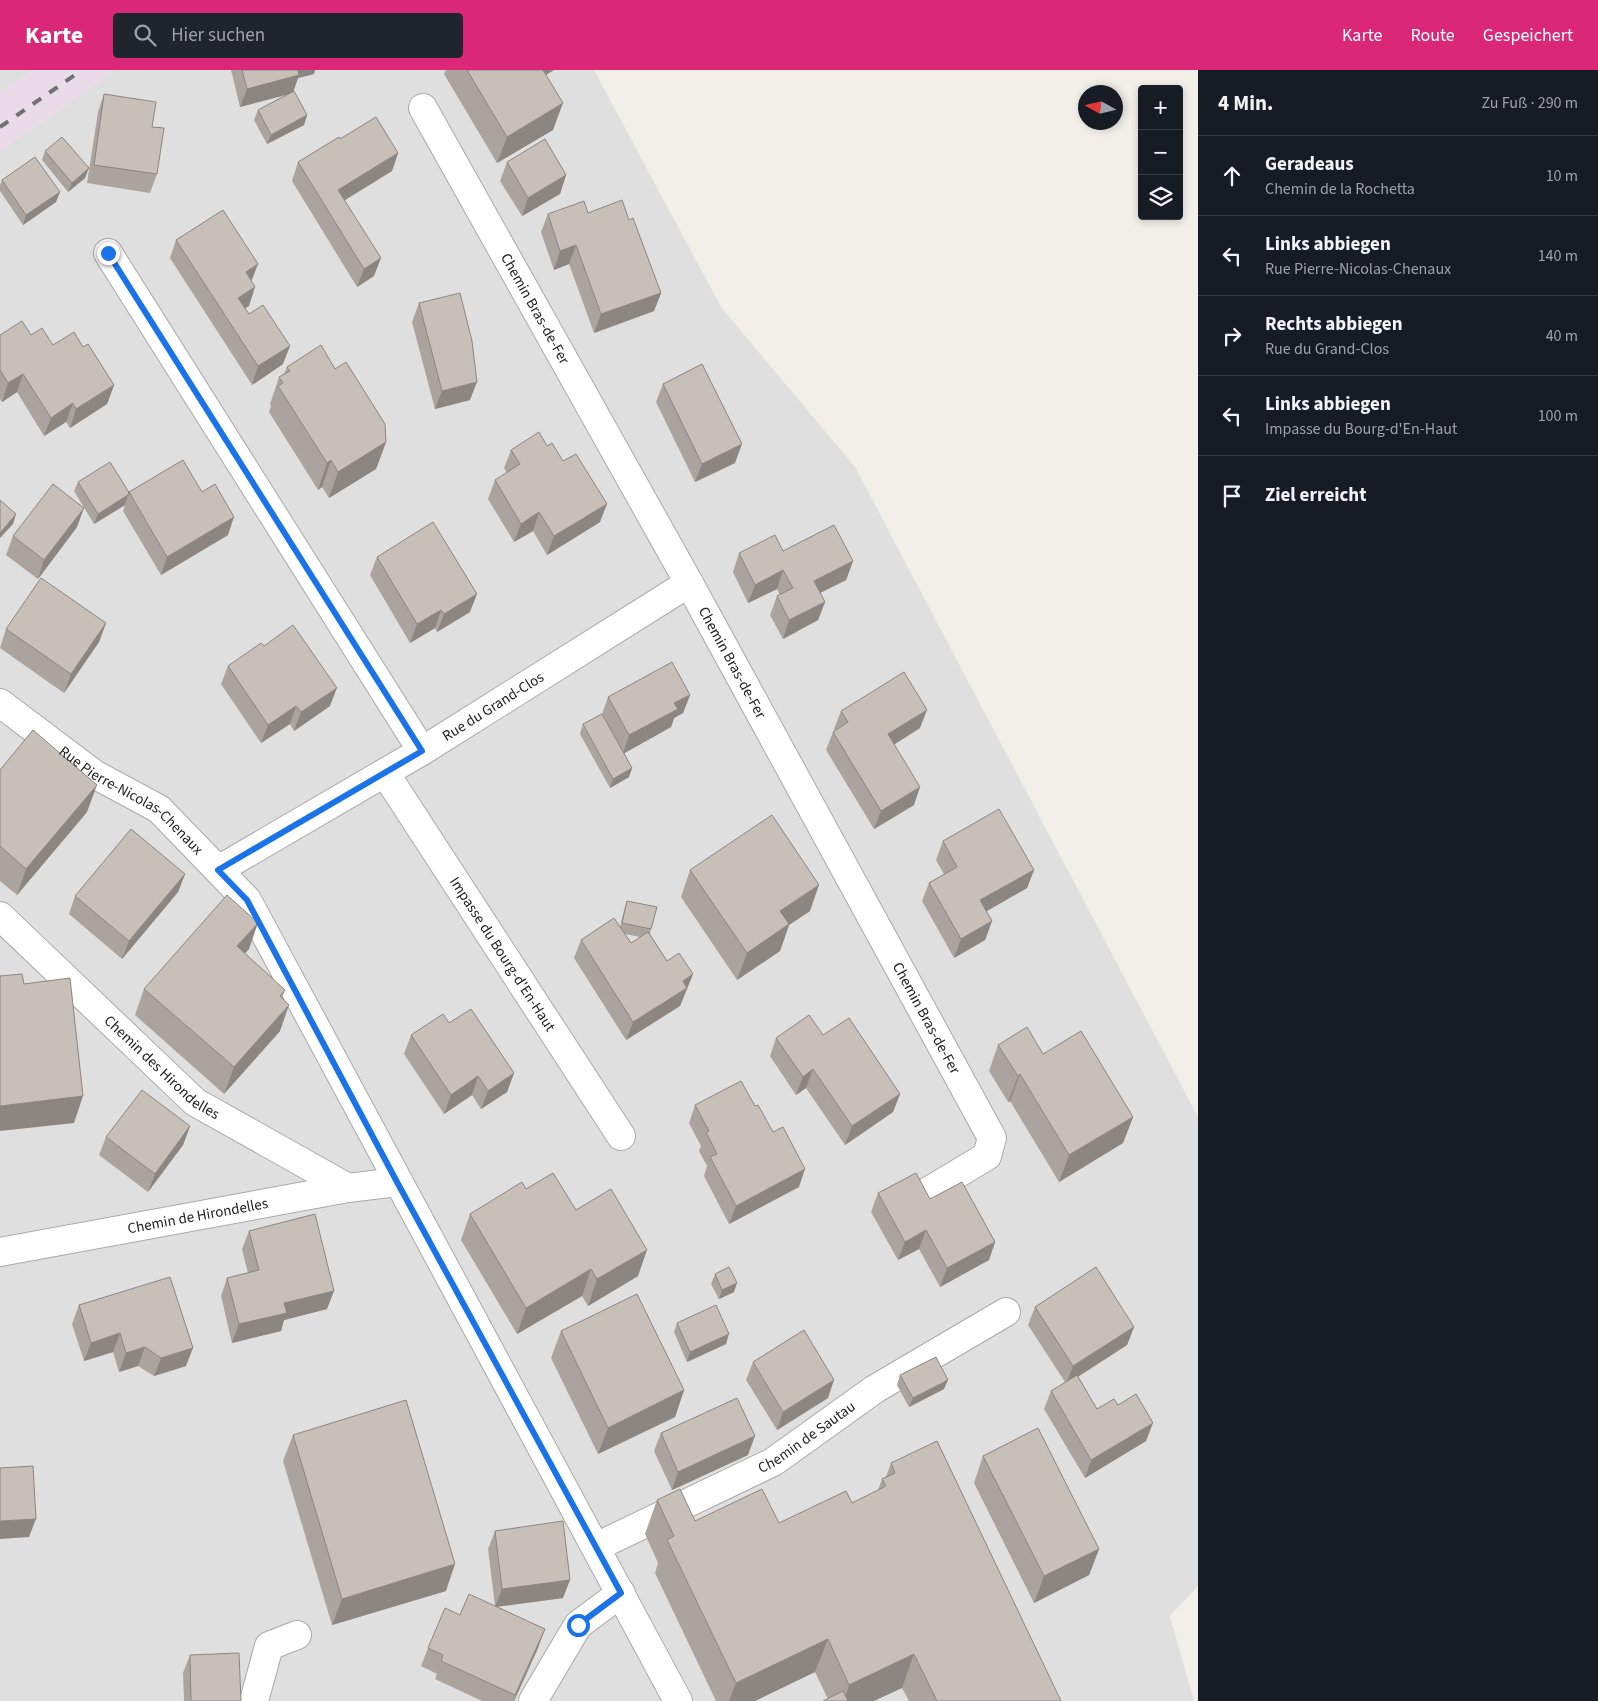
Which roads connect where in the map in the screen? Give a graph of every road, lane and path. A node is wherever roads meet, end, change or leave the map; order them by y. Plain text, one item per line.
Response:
1 (423, 108) dead end
2 (108, 253) dead end
3 (689, 583) junction
4 (0, 703) edge
5 (422, 751) junction
6 (385, 772) junction
7 (218, 870) junction
8 (0, 916) edge
9 (621, 1136) dead end
10 (397, 1182) junction
11 (348, 1188) junction
12 (922, 1195) edge
13 (0, 1252) edge
14 (1006, 1312) dead end
15 (596, 1547) junction
16 (621, 1593) junction
17 (296, 1634) dead end
18 (254, 1701) edge
19 (533, 1701) edge
20 (678, 1701) edge

1 - 3 street, Chemin Bras-de-Fer
2 - 5 street
3 - 5 street, Rue du Grand-Clos
3 - 12 street, Chemin Bras-de-Fer
4 - 7 street, Rue Pierre-Nicolas-Chenaux
5 - 6 street, Rue du Grand-Clos
6 - 7 street, Rue du Grand-Clos
6 - 9 street, Impasse du Bourg-d'En-Haut
7 - 10 street, Rue Pierre-Nicolas-Chenaux
8 - 11 street, Chemin des Hirondelles
10 - 11 street, Chemin de Hirondelles
10 - 15 street, Rue Pierre-Nicolas-Chenaux
11 - 13 street, Chemin de Hirondelles
14 - 15 street, Chemin de Sautau
15 - 16 street, Rue Pierre-Nicolas-Chenaux
16 - 19 street
16 - 20 street, Rue Pierre-Nicolas-Chenaux
17 - 18 street

